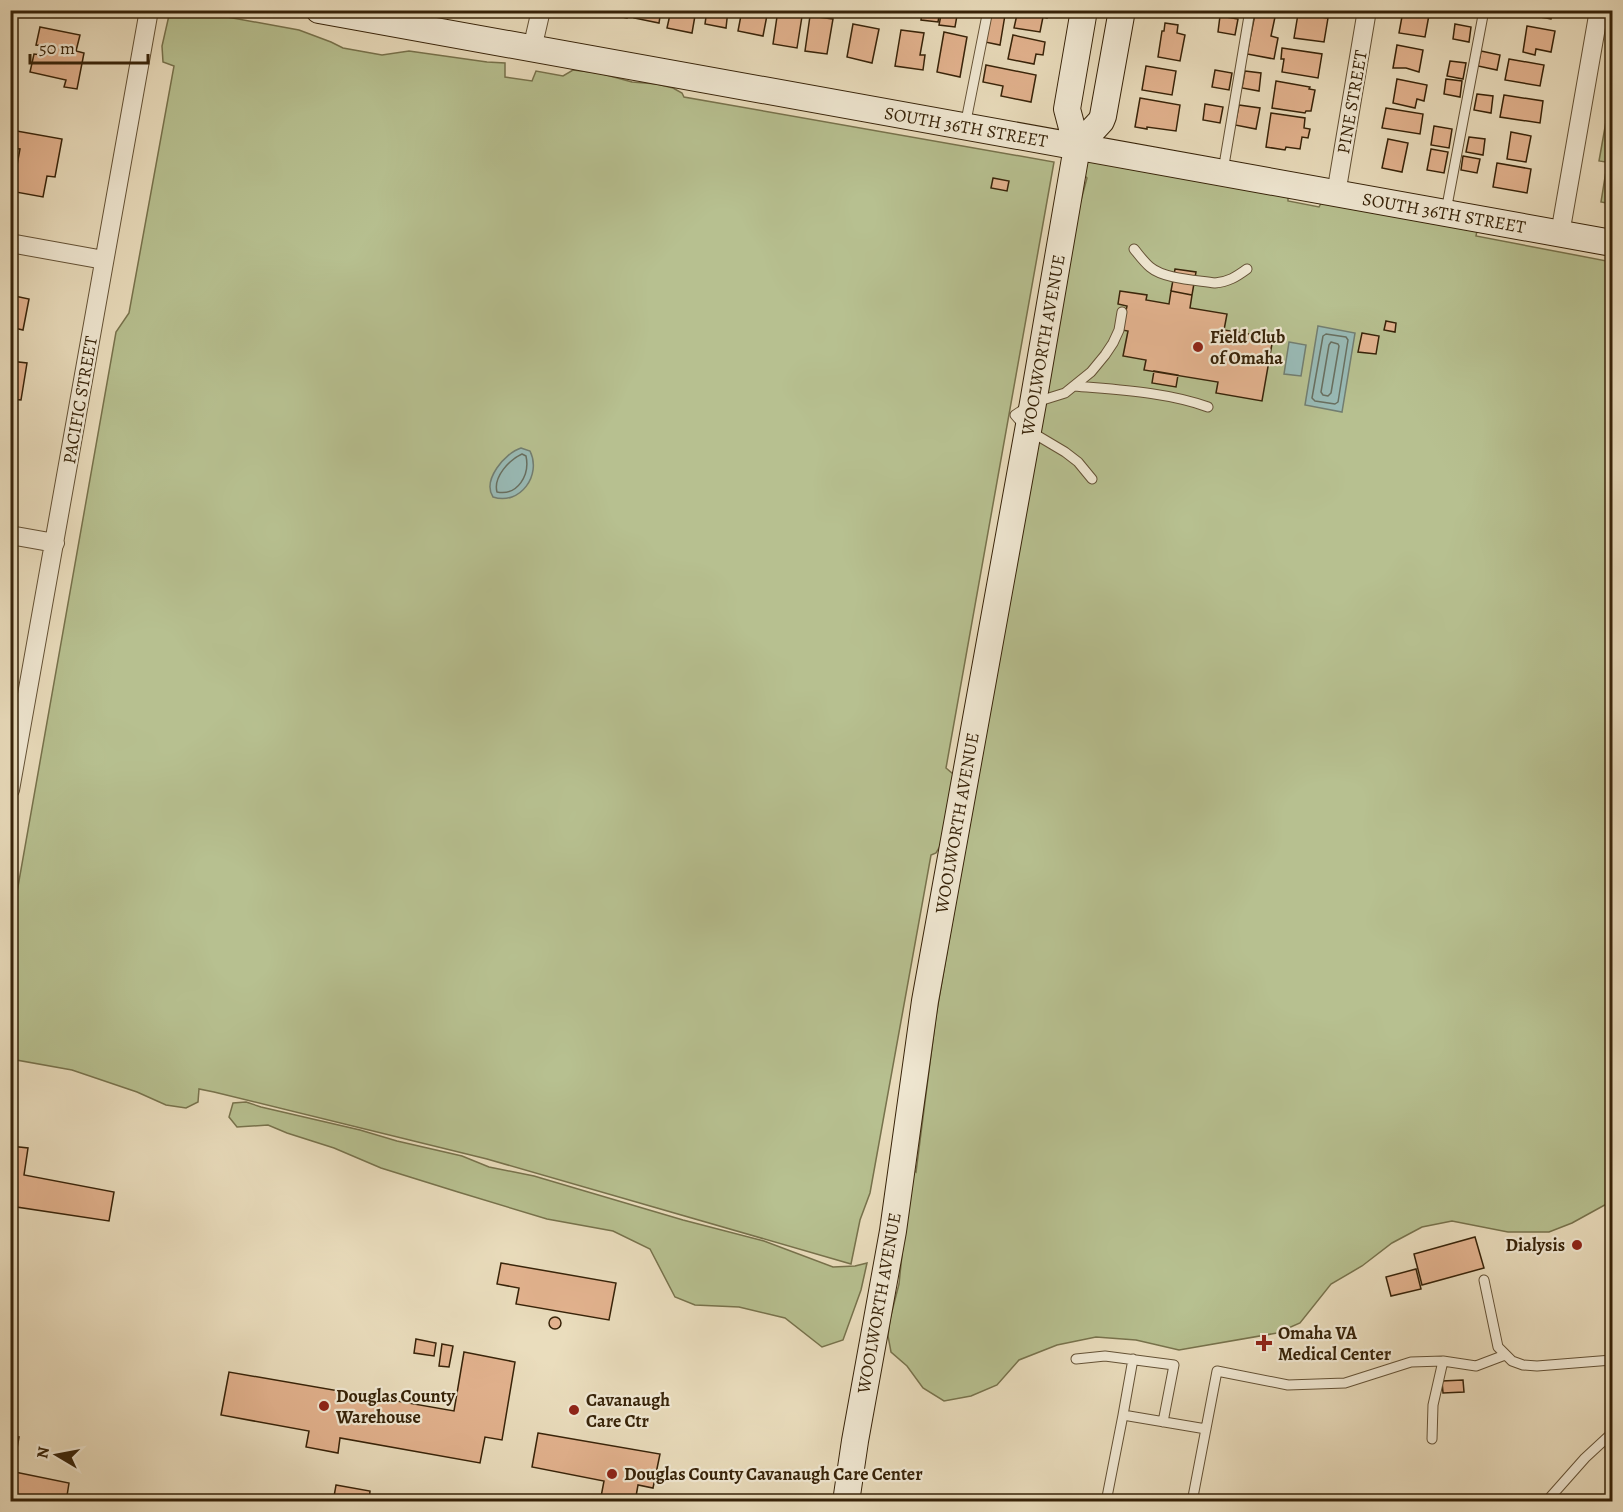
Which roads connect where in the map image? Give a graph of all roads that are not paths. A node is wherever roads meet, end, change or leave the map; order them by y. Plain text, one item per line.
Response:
1 (149, 10) edge
2 (319, 10) edge
3 (541, 10) edge
4 (988, 10) edge
5 (1084, 10) edge
6 (1122, 10) edge
7 (1250, 10) edge
8 (1368, 10) edge
9 (1484, 10) edge
10 (1599, 10) edge
11 (532, 49) junction
12 (965, 127) junction
13 (1077, 147) junction
14 (1222, 173) junction
15 (1336, 194) junction
16 (1445, 213) junction
17 (1560, 234) junction
18 (10, 243) edge
19 (1612, 243) edge
20 (1134, 249) dead end
21 (104, 260) junction
22 (1246, 269) dead end
23 (1122, 312) dead end
24 (1074, 386) junction
25 (1033, 403) junction
26 (1208, 407) dead end
27 (1028, 430) junction
28 (1092, 478) dead end
29 (10, 535) edge
30 (55, 543) junction
31 (10, 790) edge
32 (1484, 1280) dead end
33 (1505, 1355) junction
34 (1076, 1359) dead end
35 (1133, 1359) junction
36 (1612, 1360) edge
37 (1443, 1361) junction
38 (1123, 1415) junction
39 (1163, 1422) junction
40 (1206, 1429) junction
41 (1612, 1433) edge
42 (1432, 1439) dead end
43 (846, 1502) edge
44 (1106, 1502) edge
45 (1192, 1502) edge
46 (1546, 1502) edge

1 - 21 street, PACIFIC STREET
2 - 11 street, SOUTH 36TH STREET
3 - 11 street
4 - 12 lane
5 - 13 street, WOOLWORTH AVENUE
6 - 13 street
7 - 14 lane
8 - 15 street, PINE STREET
9 - 16 lane
10 - 17 street
11 - 12 street, SOUTH 36TH STREET
12 - 13 street, SOUTH 36TH STREET
13 - 14 street, SOUTH 36TH STREET
13 - 25 street, WOOLWORTH AVENUE
14 - 15 street, SOUTH 36TH STREET
15 - 16 street, SOUTH 36TH STREET
16 - 17 street, SOUTH 36TH STREET
17 - 19 street, SOUTH 36TH STREET
18 - 21 street
20 - 22 lane
21 - 30 street, PACIFIC STREET
23 - 24 lane
24 - 25 lane
24 - 26 lane
25 - 27 street, WOOLWORTH AVENUE
27 - 28 lane
27 - 43 street, WOOLWORTH AVENUE
29 - 30 street
30 - 31 street, PACIFIC STREET
32 - 33 lane
33 - 36 lane
33 - 37 lane
34 - 35 lane
35 - 38 lane
35 - 39 lane
37 - 40 lane
37 - 42 lane
38 - 39 lane
38 - 44 lane
39 - 40 lane
40 - 45 lane
41 - 46 lane

